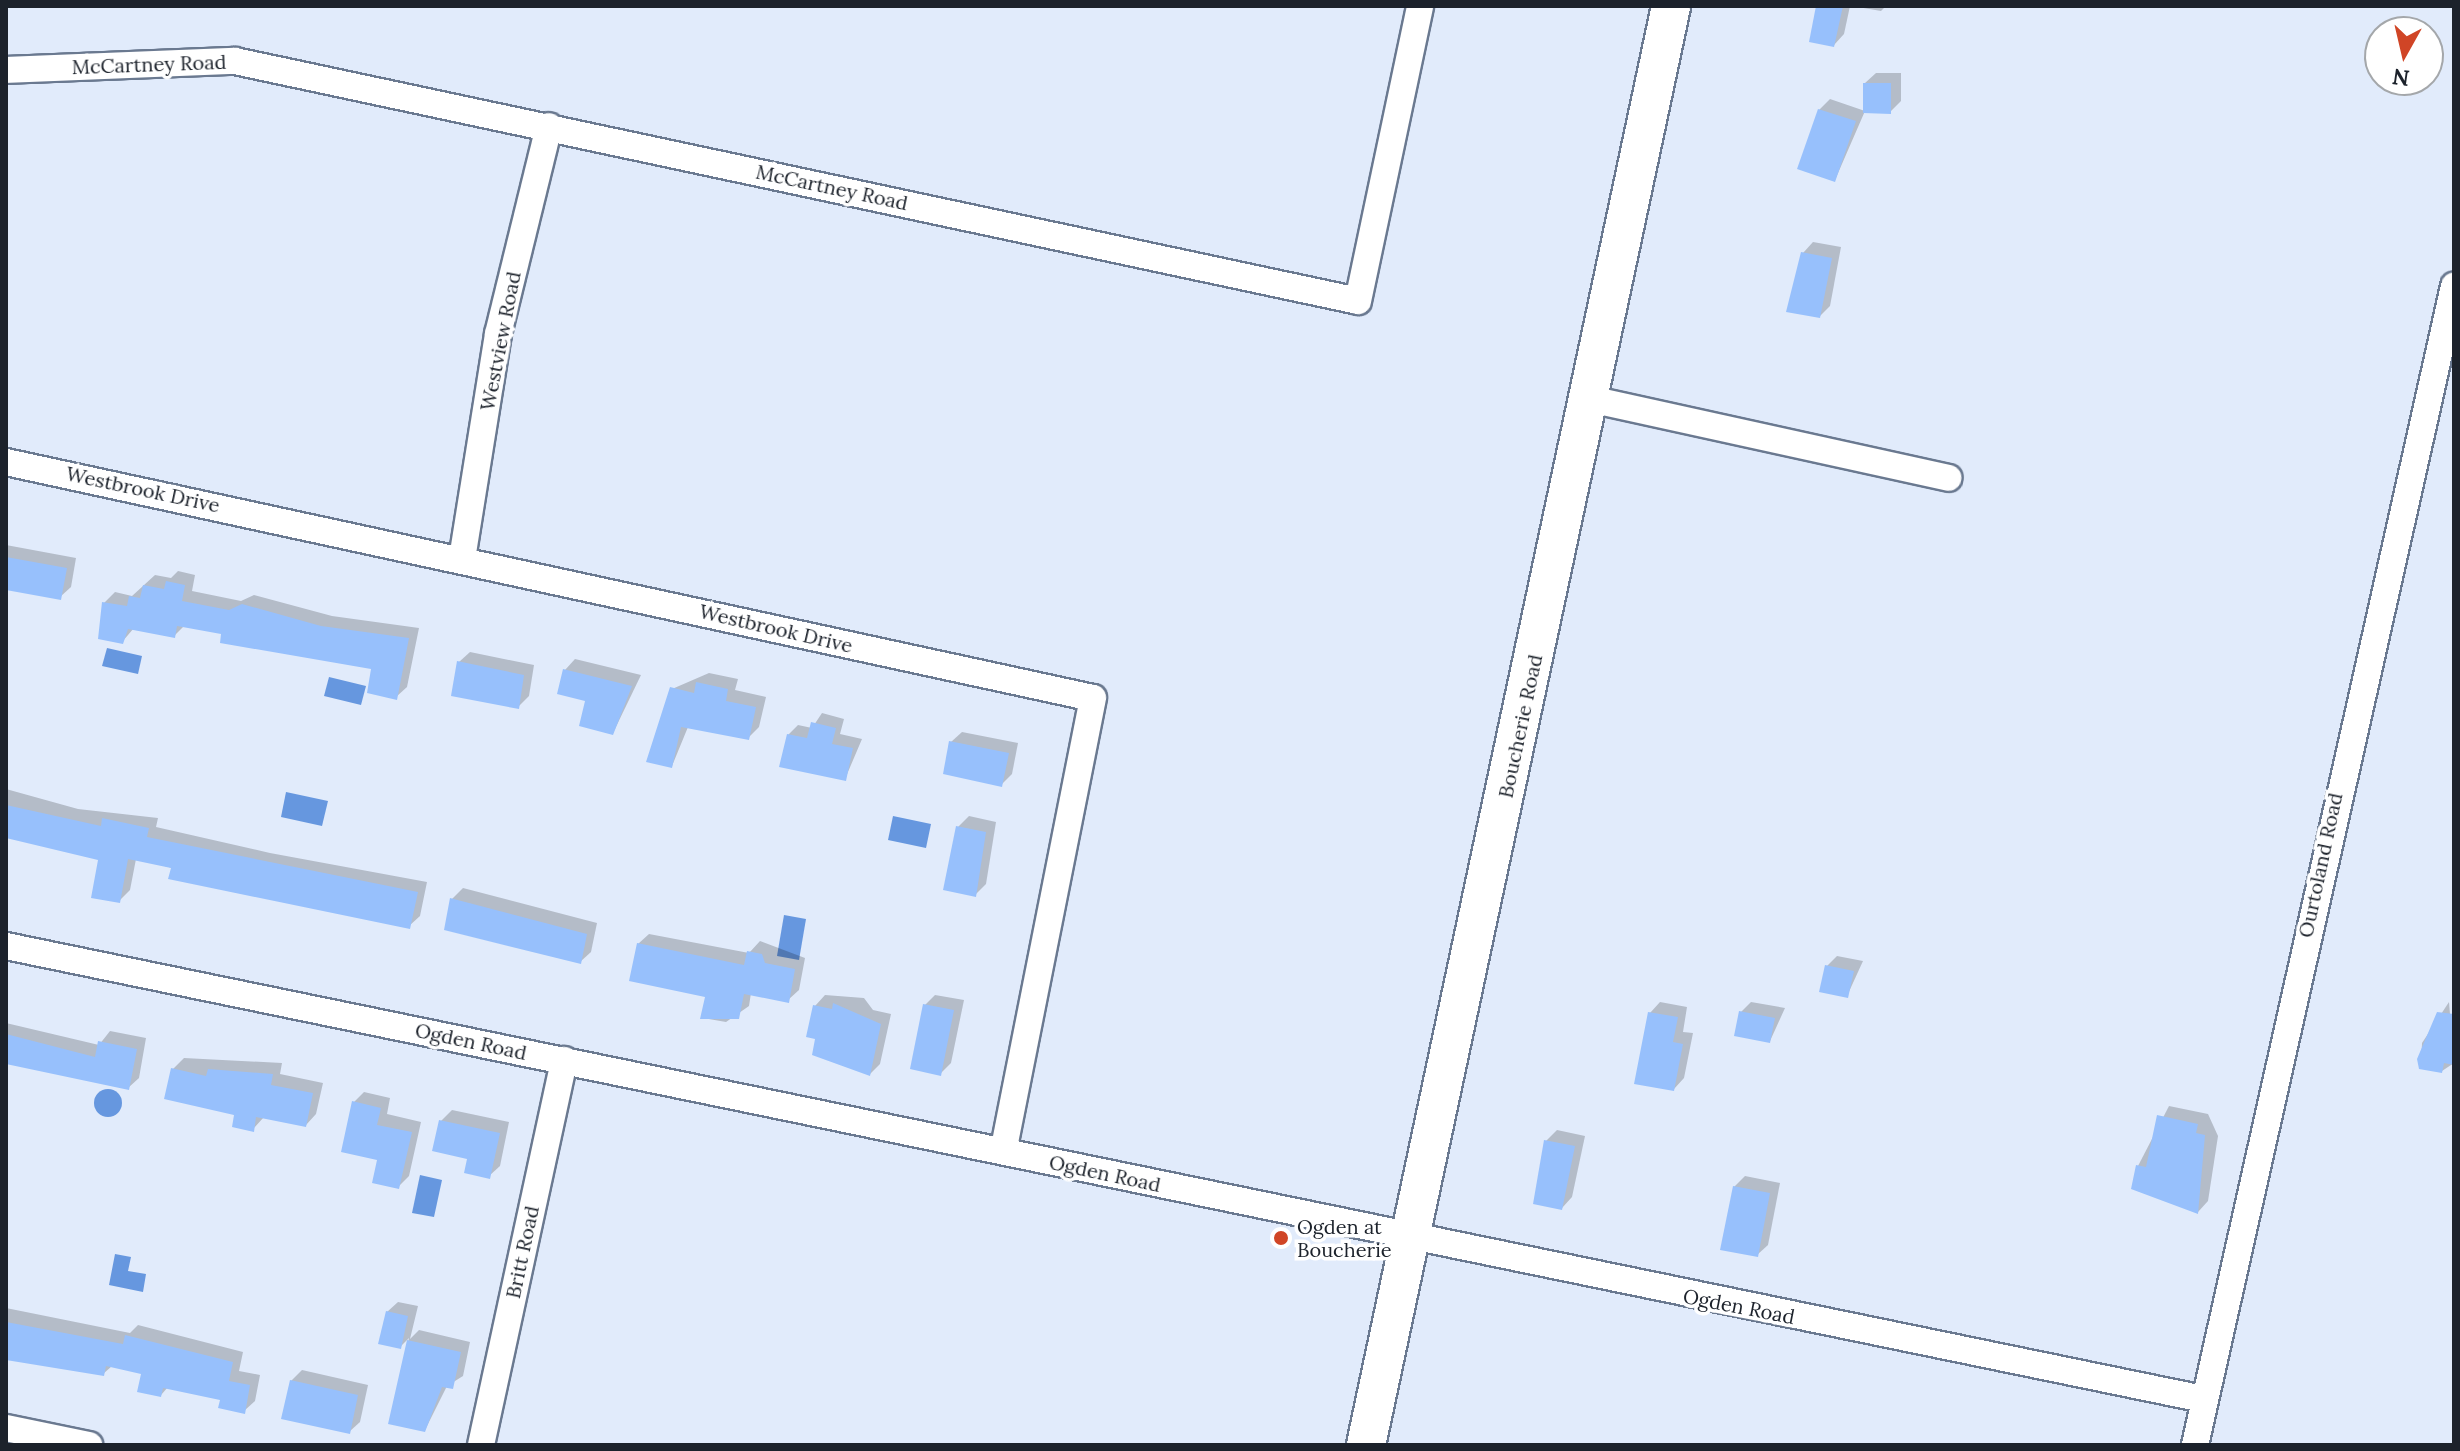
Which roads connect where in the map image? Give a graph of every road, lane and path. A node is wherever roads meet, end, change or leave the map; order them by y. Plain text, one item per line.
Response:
1 (1420, 6) edge
2 (1671, 6) edge
3 (6, 70) edge
4 (549, 126) junction
5 (2454, 286) edge
6 (1590, 399) junction
7 (6, 462) edge
8 (1948, 478) dead end
9 (462, 559) junction
10 (6, 946) edge
11 (564, 1060) junction
12 (1003, 1151) junction
13 (1411, 1240) junction
14 (2204, 1399) junction
15 (6, 1428) edge
16 (89, 1445) edge
17 (481, 1445) edge
18 (1366, 1445) edge
19 (2195, 1445) edge

1 - 4 street, McCartney Road
2 - 6 main road, Boucherie Road
3 - 4 street, McCartney Road
4 - 9 street, Westview Road
5 - 14 street, Ourtoland Road
6 - 8 street
6 - 13 main road, Boucherie Road
7 - 9 street, Westbrook Drive
9 - 12 street, Westbrook Drive
10 - 11 street, Ogden Road
11 - 12 street, Ogden Road
11 - 17 street, Britt Road
12 - 13 street, Ogden Road
13 - 14 street, Ogden Road
13 - 18 main road, Boucherie Road
14 - 19 street, Ourtoland Road
15 - 16 street

